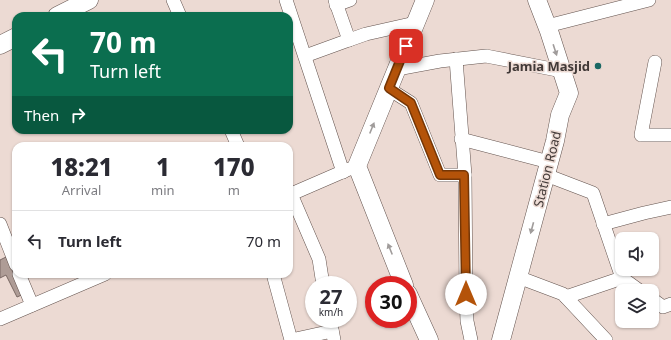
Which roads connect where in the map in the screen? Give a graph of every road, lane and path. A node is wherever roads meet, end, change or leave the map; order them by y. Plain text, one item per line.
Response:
1 (89, 0) edge
2 (173, 0) edge
3 (286, 0) edge
4 (350, 0) edge
5 (425, 0) edge
6 (537, 0) edge
7 (649, 0) edge
8 (336, 2) edge
9 (65, 12) edge
10 (178, 12) edge
11 (290, 12) edge
12 (293, 21) edge
13 (415, 23) junction
14 (547, 26) junction
15 (12, 39) edge
16 (349, 40) junction
17 (0, 45) edge
18 (305, 56) junction
19 (456, 59) junction
20 (655, 62) dead end
21 (397, 69) junction
22 (562, 71) junction
23 (389, 88) junction
24 (671, 135) edge
25 (461, 139) junction
26 (548, 168) junction
27 (350, 169) junction
28 (464, 175) junction
29 (293, 194) edge
30 (293, 202) edge
31 (671, 207) edge
32 (0, 224) edge
33 (603, 224) junction
34 (12, 255) edge
35 (322, 276) edge
36 (400, 276) edge
37 (518, 277) junction
38 (22, 278) edge
39 (96, 278) edge
40 (274, 278) edge
41 (622, 278) junction
42 (630, 284) edge
43 (566, 297) junction
44 (659, 304) edge
45 (671, 304) edge
46 (32, 305) junction
47 (417, 314) edge
48 (0, 319) edge
49 (332, 330) edge
50 (429, 340) edge
51 (472, 340) edge
52 (501, 340) edge
53 (606, 340) edge

1 - 9 main road
2 - 10 street
3 - 11 street
4 - 8 street
5 - 13 main road
6 - 14 main road, Station Road
7 - 14 street
8 - 16 street
12 - 18 street
13 - 16 street
13 - 21 main road
14 -> 22 main road, Station Road
15 - 17 main road
16 - 18 street
18 - 27 street
19 - 21 street
19 - 22 street
19 - 25 street
20 - 24 street
21 - 23 main road
22 - 26 main road, Station Road
27 -> 23 main road
23 - 28 street
25 - 26 street
25 - 28 street
26 - 33 street
26 -> 37 main road, Station Road
27 - 29 street
36 -> 27 main road
28 - 51 street
30 - 35 street
31 - 33 street
32 - 34 street
33 - 41 street
37 - 43 street
37 - 52 main road, Station Road
38 - 46 street
39 - 46 street
40 - 49 street
41 - 42 street
41 - 43 street
43 - 53 street
44 - 45 street
46 - 48 street
47 - 50 main road

